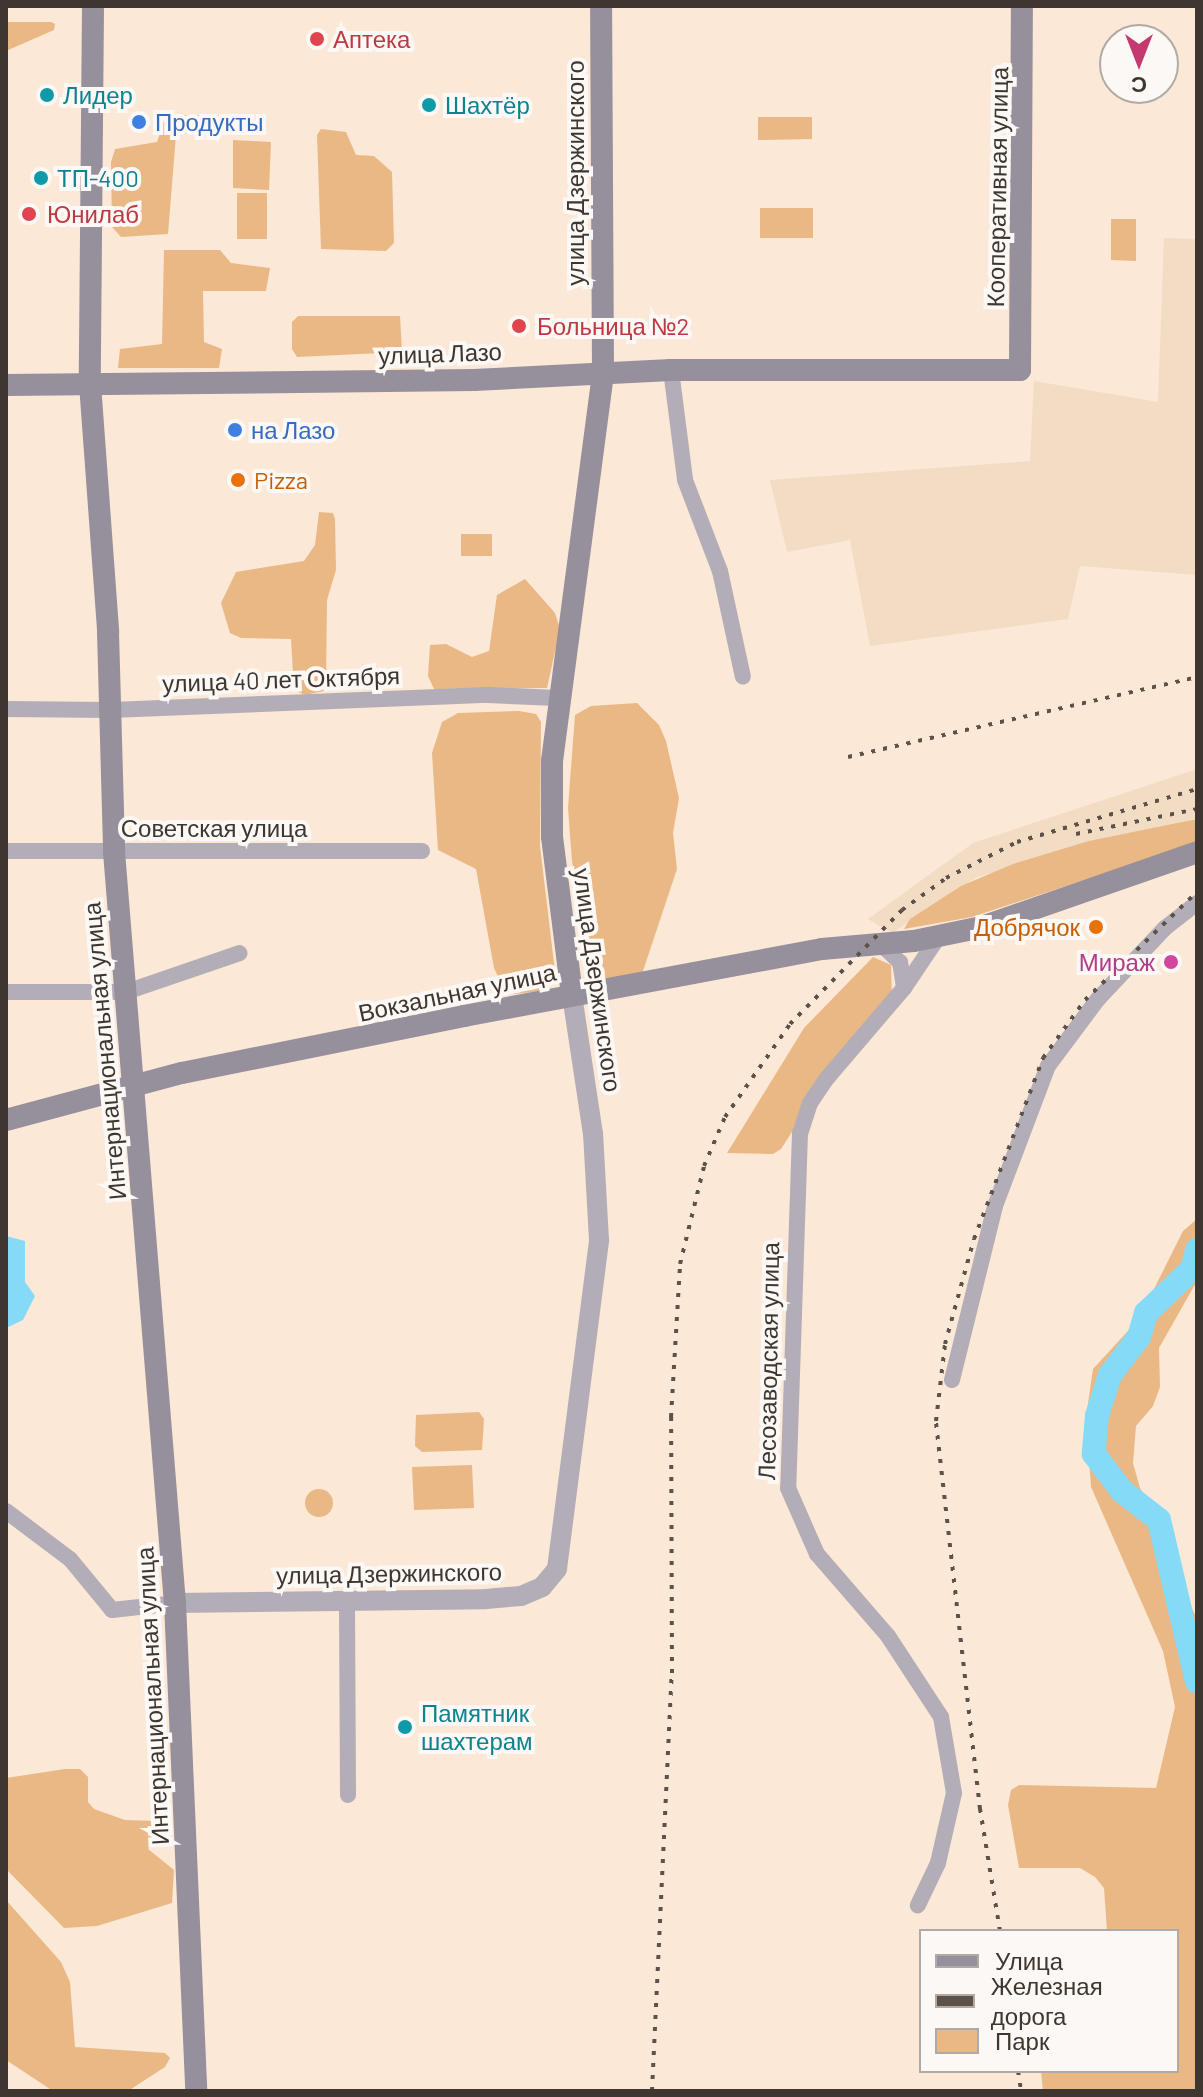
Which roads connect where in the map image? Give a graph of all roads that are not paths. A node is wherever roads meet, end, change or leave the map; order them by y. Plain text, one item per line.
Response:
1 (93, 6) edge
2 (601, 6) edge
3 (1022, 6) edge
4 (671, 370) junction
5 (1020, 370) joint
6 (603, 373) junction
7 (90, 384) junction
8 (6, 385) edge
9 (743, 677) dead end
10 (557, 698) junction
11 (6, 709) edge
12 (111, 710) junction
13 (6, 851) edge
14 (422, 851) dead end
15 (114, 852) junction
16 (1197, 852) edge
17 (1197, 903) edge
18 (939, 936) junction
19 (880, 943) junction
20 (240, 953) dead end
21 (904, 988) junction
22 (6, 992) edge
23 (126, 992) junction
24 (572, 995) junction
25 (131, 1085) junction
26 (6, 1120) edge
27 (952, 1380) dead end
28 (6, 1511) edge
29 (175, 1603) junction
30 (347, 1603) junction
31 (348, 1795) dead end
32 (918, 1905) dead end
33 (196, 2091) edge

1 - 7 main road, Интернациональная улица
2 - 6 main road, улица Дзержинского
3 - 5 main road, Кооперативная улица
4 - 5 main road, улица Лазо
4 - 6 main road, улица Лазо
4 - 9 street
6 - 7 main road, улица Лазо
6 - 10 main road, улица Дзержинского
7 - 8 main road, улица Лазо
7 - 12 main road, Интернациональная улица
10 - 12 street, улица 40 лет Октября
10 - 24 main road, улица Дзержинского
11 - 12 street, улица 40 лет Октября
12 - 15 main road, Интернациональная улица
13 - 15 street, Советская улица
14 - 15 street, Советская улица
15 - 23 main road, Интернациональная улица
16 - 18 main road, Вокзальная улица
17 - 27 street
18 - 19 main road, Вокзальная улица
18 - 21 street, Лесозаводская улица
19 - 21 street
19 - 24 main road, Вокзальная улица
20 - 23 street
21 - 32 street, Лесозаводская улица
22 - 23 street
23 - 25 main road, Интернациональная улица
24 - 25 main road, Вокзальная улица
24 - 30 street, улица Дзержинского
25 - 26 main road, Вокзальная улица
25 - 29 main road, Интернациональная улица
28 - 29 street
29 - 30 street, улица Дзержинского
29 - 33 main road, Интернациональная улица
30 - 31 street

